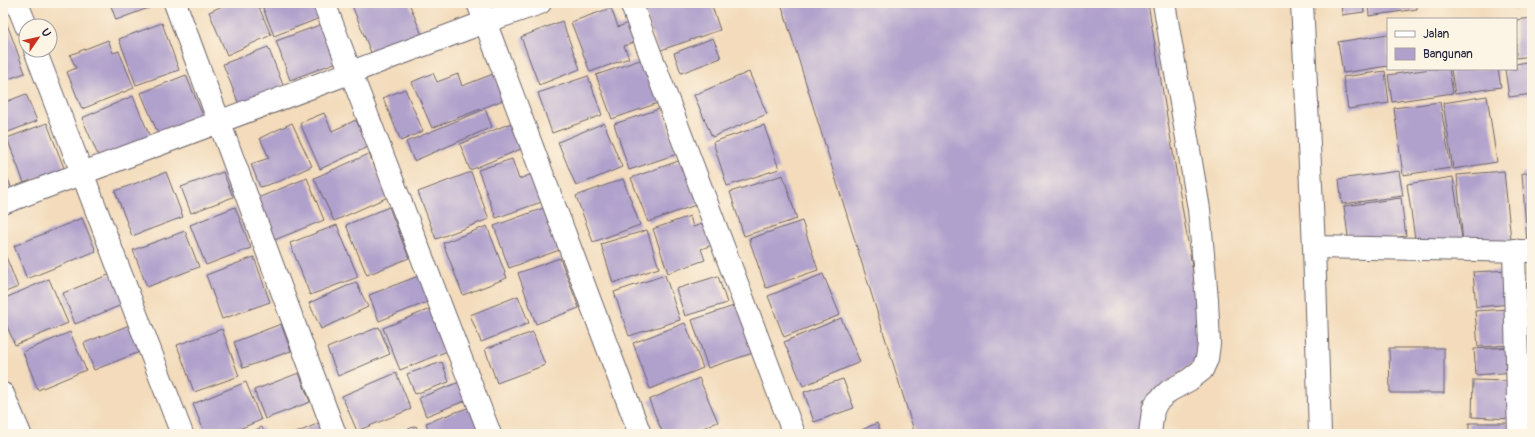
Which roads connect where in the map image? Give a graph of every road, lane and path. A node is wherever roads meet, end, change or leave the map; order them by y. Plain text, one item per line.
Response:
1 (17, 3) edge
2 (175, 3) edge
3 (324, 3) edge
4 (540, 3) edge
5 (631, 3) edge
6 (1164, 3) edge
7 (1302, 3) edge
8 (481, 13) edge
9 (23, 18) edge
10 (38, 58) edge
11 (350, 73) junction
12 (220, 123) junction
13 (83, 173) junction
14 (3, 203) edge
15 (1314, 247) junction
16 (1523, 250) edge
17 (3, 394) edge
18 (20, 434) edge
19 (182, 434) edge
20 (335, 434) edge
21 (490, 434) edge
22 (640, 434) edge
23 (794, 434) edge
24 (1150, 434) edge
25 (1320, 434) edge
26 (1519, 434) edge

1 - 9 street
2 - 12 street
3 - 11 street
4 - 8 street
5 - 23 street
6 - 24 street
7 - 15 street
8 - 11 street
8 - 22 street
10 - 13 street
11 - 12 street
11 - 21 street
12 - 13 street
12 - 20 street
13 - 14 street
13 - 19 street
15 - 16 street
15 - 25 street
16 - 26 street
17 - 18 street

